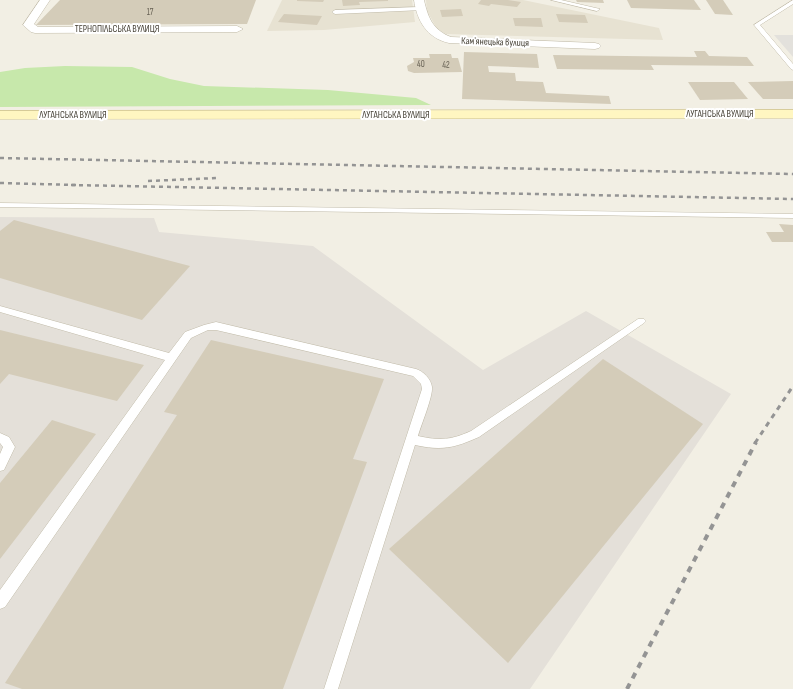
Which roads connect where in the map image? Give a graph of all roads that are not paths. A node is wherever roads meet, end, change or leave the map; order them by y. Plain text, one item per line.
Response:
1 (45, 0) edge
2 (554, 0) edge
3 (793, 1) edge
4 (420, 5) edge
5 (597, 9) dead end
6 (335, 12) dead end
7 (237, 29) dead end
8 (595, 46) dead end
9 (790, 61) edge
10 (793, 68) edge
11 (793, 114) edge
12 (0, 115) edge
13 (0, 205) edge
14 (793, 216) edge
15 (0, 309) edge
16 (641, 321) dead end
17 (172, 358) junction
18 (0, 438) edge
19 (411, 439) junction
20 (0, 466) edge
21 (0, 602) edge
22 (331, 689) edge

1 - 7 street, ТЕРНОПІЛЬСЬКА ВУЛИЦЯ
2 - 5 lane
3 - 9 lane
4 - 6 lane
4 - 8 street, Камʼянецька вулиця
9 - 10 lane
11 - 12 main road, ЛУГАНСЬКА ВУЛИЦЯ
13 - 14 lane
15 - 17 lane
16 - 19 lane
17 - 19 lane
17 - 21 lane
18 - 20 lane
19 - 22 lane

